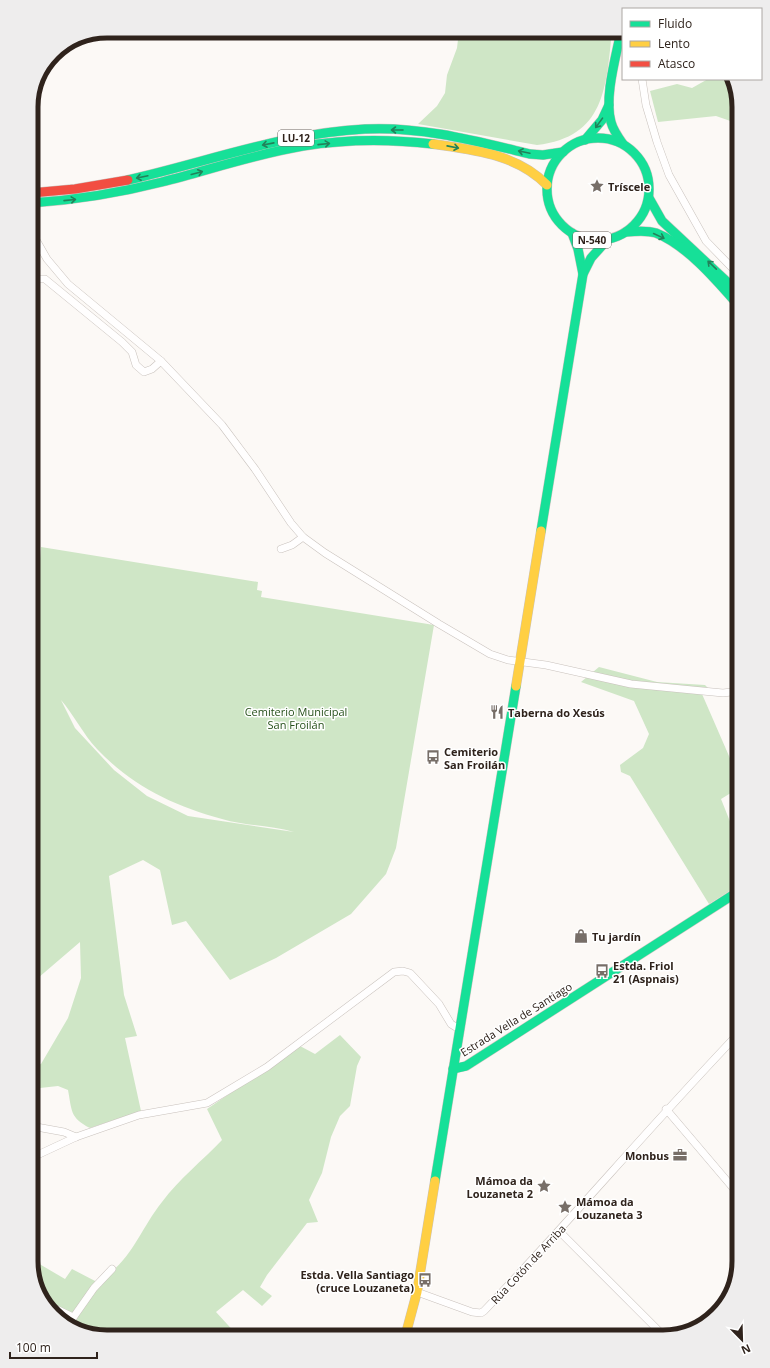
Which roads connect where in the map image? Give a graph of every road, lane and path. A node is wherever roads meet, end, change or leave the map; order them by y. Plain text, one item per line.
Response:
1 (620, 38) edge
2 (642, 80) edge
3 (610, 104) junction
4 (585, 140) junction
5 (623, 144) junction
6 (563, 152) junction
7 (547, 185) junction
8 (38, 192) edge
9 (649, 198) junction
10 (38, 202) edge
11 (626, 232) junction
12 (572, 233) junction
13 (608, 239) junction
14 (38, 243) edge
15 (732, 268) edge
16 (583, 274) junction
17 (38, 279) edge
18 (732, 286) edge
19 (732, 299) edge
20 (161, 361) junction
21 (303, 537) junction
22 (282, 549) dead end
23 (518, 662) junction
24 (732, 692) edge
25 (732, 895) edge
26 (459, 1029) junction
27 (732, 1040) edge
28 (453, 1069) junction
29 (666, 1109) junction
30 (38, 1127) edge
31 (76, 1137) junction
32 (38, 1155) edge
33 (732, 1187) edge
34 (559, 1230) junction
35 (112, 1269) dead end
36 (417, 1292) junction
37 (60, 1311) edge
38 (73, 1317) joint
39 (407, 1330) edge
40 (658, 1330) edge

1 - 3 main road, N-540
2 - 15 street
3 -> 4 main road, N-540
3 - 5 main road, N-540
4 - 5 main road, N-540
4 - 6 main road, N-540
5 - 9 main road, N-540
6 - 7 main road, N-540
6 -> 8 main road, LU-12
10 -> 7 main road, LU-12
7 - 12 main road, N-540
9 - 11 main road, N-540
18 -> 9 main road, N-540
11 - 13 main road, N-540
11 -> 19 main road, N-540
12 - 13 main road, N-540
12 - 16 main road
13 - 16 main road
14 - 20 street
16 - 23 main road
17 - 20 street
20 - 21 street
21 - 22 street
21 - 23 street
23 - 24 street
23 - 26 main road
25 - 28 main road, Estrada Vella de Santiago
26 - 28 main road
26 - 31 street
27 - 29 street, Rúa Cotón de Arriba
28 - 36 main road, Estrada Vella de Santiago
29 - 33 street
29 - 34 street, Rúa Cotón de Arriba
30 - 31 street
31 - 32 street
34 - 36 street, Rúa Cotón de Arriba
34 - 40 street
35 - 38 street
36 - 39 main road, Estrada Vella de Santiago
37 - 38 street

